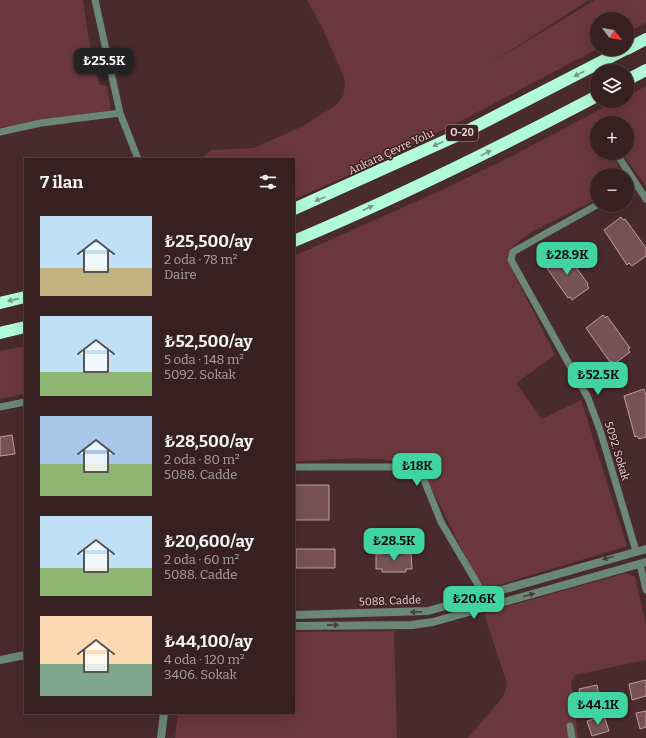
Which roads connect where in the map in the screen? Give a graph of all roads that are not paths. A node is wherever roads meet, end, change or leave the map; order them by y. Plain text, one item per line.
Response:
1 (95, 0) edge
2 (646, 39) edge
3 (634, 45) edge
4 (613, 56) edge
5 (646, 70) edge
6 (634, 76) edge
7 (590, 100) edge
8 (120, 113) junction
9 (0, 132) edge
10 (138, 158) edge
11 (620, 160) edge
12 (635, 184) joint
13 (646, 198) edge
14 (295, 209) edge
15 (590, 209) edge
16 (295, 241) edge
17 (24, 297) edge
18 (0, 303) edge
19 (24, 327) edge
20 (0, 333) edge
21 (24, 402) edge
22 (0, 406) edge
23 (295, 468) edge
24 (646, 548) edge
25 (636, 551) junction
26 (643, 563) edge
27 (646, 590) edge
28 (484, 595) junction
29 (295, 615) edge
30 (295, 626) edge
31 (24, 655) edge
32 (0, 660) edge
33 (164, 714) edge
34 (570, 726) dead end
35 (160, 738) edge
36 (572, 738) edge

1 - 8 street
2 - 3 highway, Ankara Çevre Yolu / O-20
4 -> 14 highway, Ankara Çevre Yolu / O-20
5 - 6 highway
16 -> 7 highway, O-20
8 - 9 street
8 - 10 street
11 - 12 street
12 - 13 street
15 - 25 street, 5092. Sokak
17 -> 18 highway
19 - 20 highway
21 - 22 street
23 - 28 street
24 - 25 street, 5088. Cadde
25 -> 28 street, 5088. Cadde
26 - 27 street
30 -> 26 street, 5088. Cadde
28 -> 29 street, 5088. Cadde
31 - 32 street
33 - 35 street
34 - 36 street

